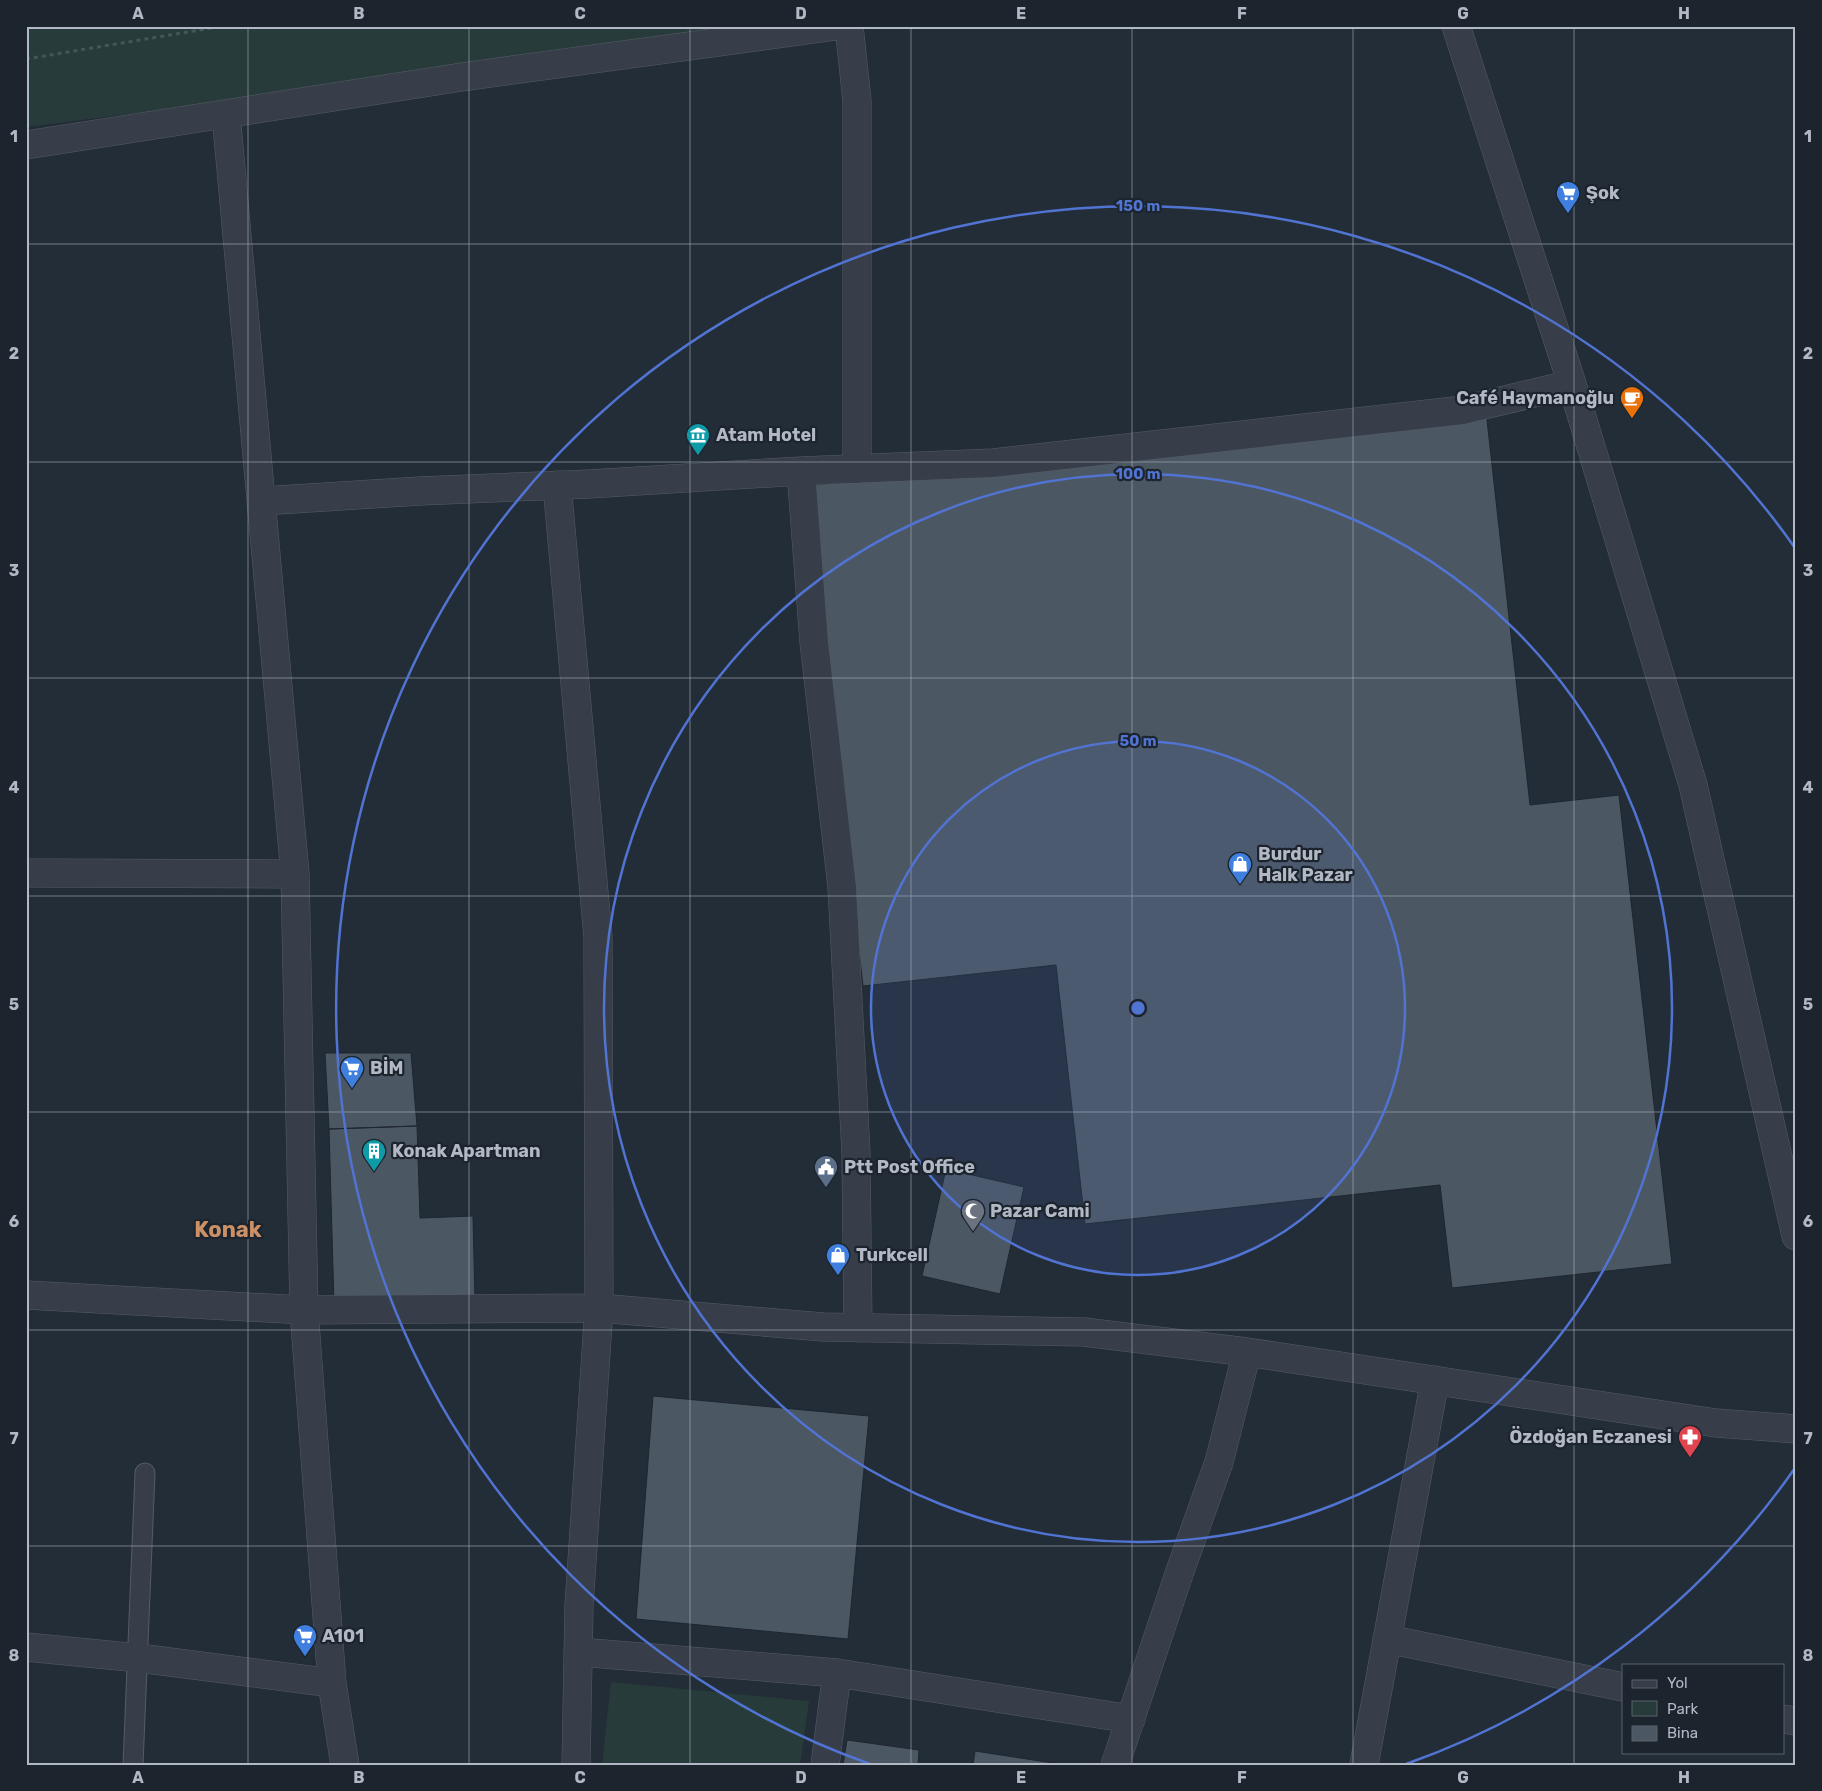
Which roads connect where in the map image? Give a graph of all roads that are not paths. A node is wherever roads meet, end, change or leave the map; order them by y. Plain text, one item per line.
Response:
1 (836, 26) edge
2 (849, 26) edge
3 (1456, 26) edge
4 (226, 114) junction
5 (26, 145) edge
6 (1572, 384) junction
7 (857, 469) junction
8 (801, 471) junction
9 (557, 485) junction
10 (262, 501) junction
11 (26, 873) edge
12 (295, 874) junction
13 (1796, 1236) edge
14 (26, 1295) edge
15 (599, 1308) junction
16 (304, 1310) junction
17 (858, 1328) junction
18 (1247, 1352) junction
19 (1435, 1380) junction
20 (1796, 1429) edge
21 (145, 1473) dead end
22 (1387, 1640) junction
23 (26, 1647) edge
24 (578, 1652) junction
25 (139, 1658) junction
26 (837, 1673) junction
27 (332, 1683) junction
28 (1622, 1687) edge
29 (1131, 1719) junction
30 (133, 1765) edge
31 (345, 1765) edge
32 (576, 1765) edge
33 (825, 1765) edge
34 (1115, 1765) edge
35 (1364, 1765) edge

1 - 4 street
2 - 7 street
3 - 6 street
4 - 5 street
4 - 10 street
6 - 7 street
6 - 13 street
7 - 8 street
8 - 9 street
8 - 17 street
9 - 10 street
9 - 15 street
10 - 12 street
11 - 12 street
12 - 16 street
14 - 16 street
15 - 16 street
15 - 17 street
15 - 24 street
16 - 27 street
17 - 18 street
18 - 19 street
18 - 29 street
19 - 20 street
19 - 22 street
21 - 25 lane
22 - 28 street
22 - 35 street
23 - 25 street
24 - 26 street
24 - 32 street
25 - 27 street
25 - 30 lane
26 - 29 street
26 - 33 street
27 - 31 street
29 - 34 street

